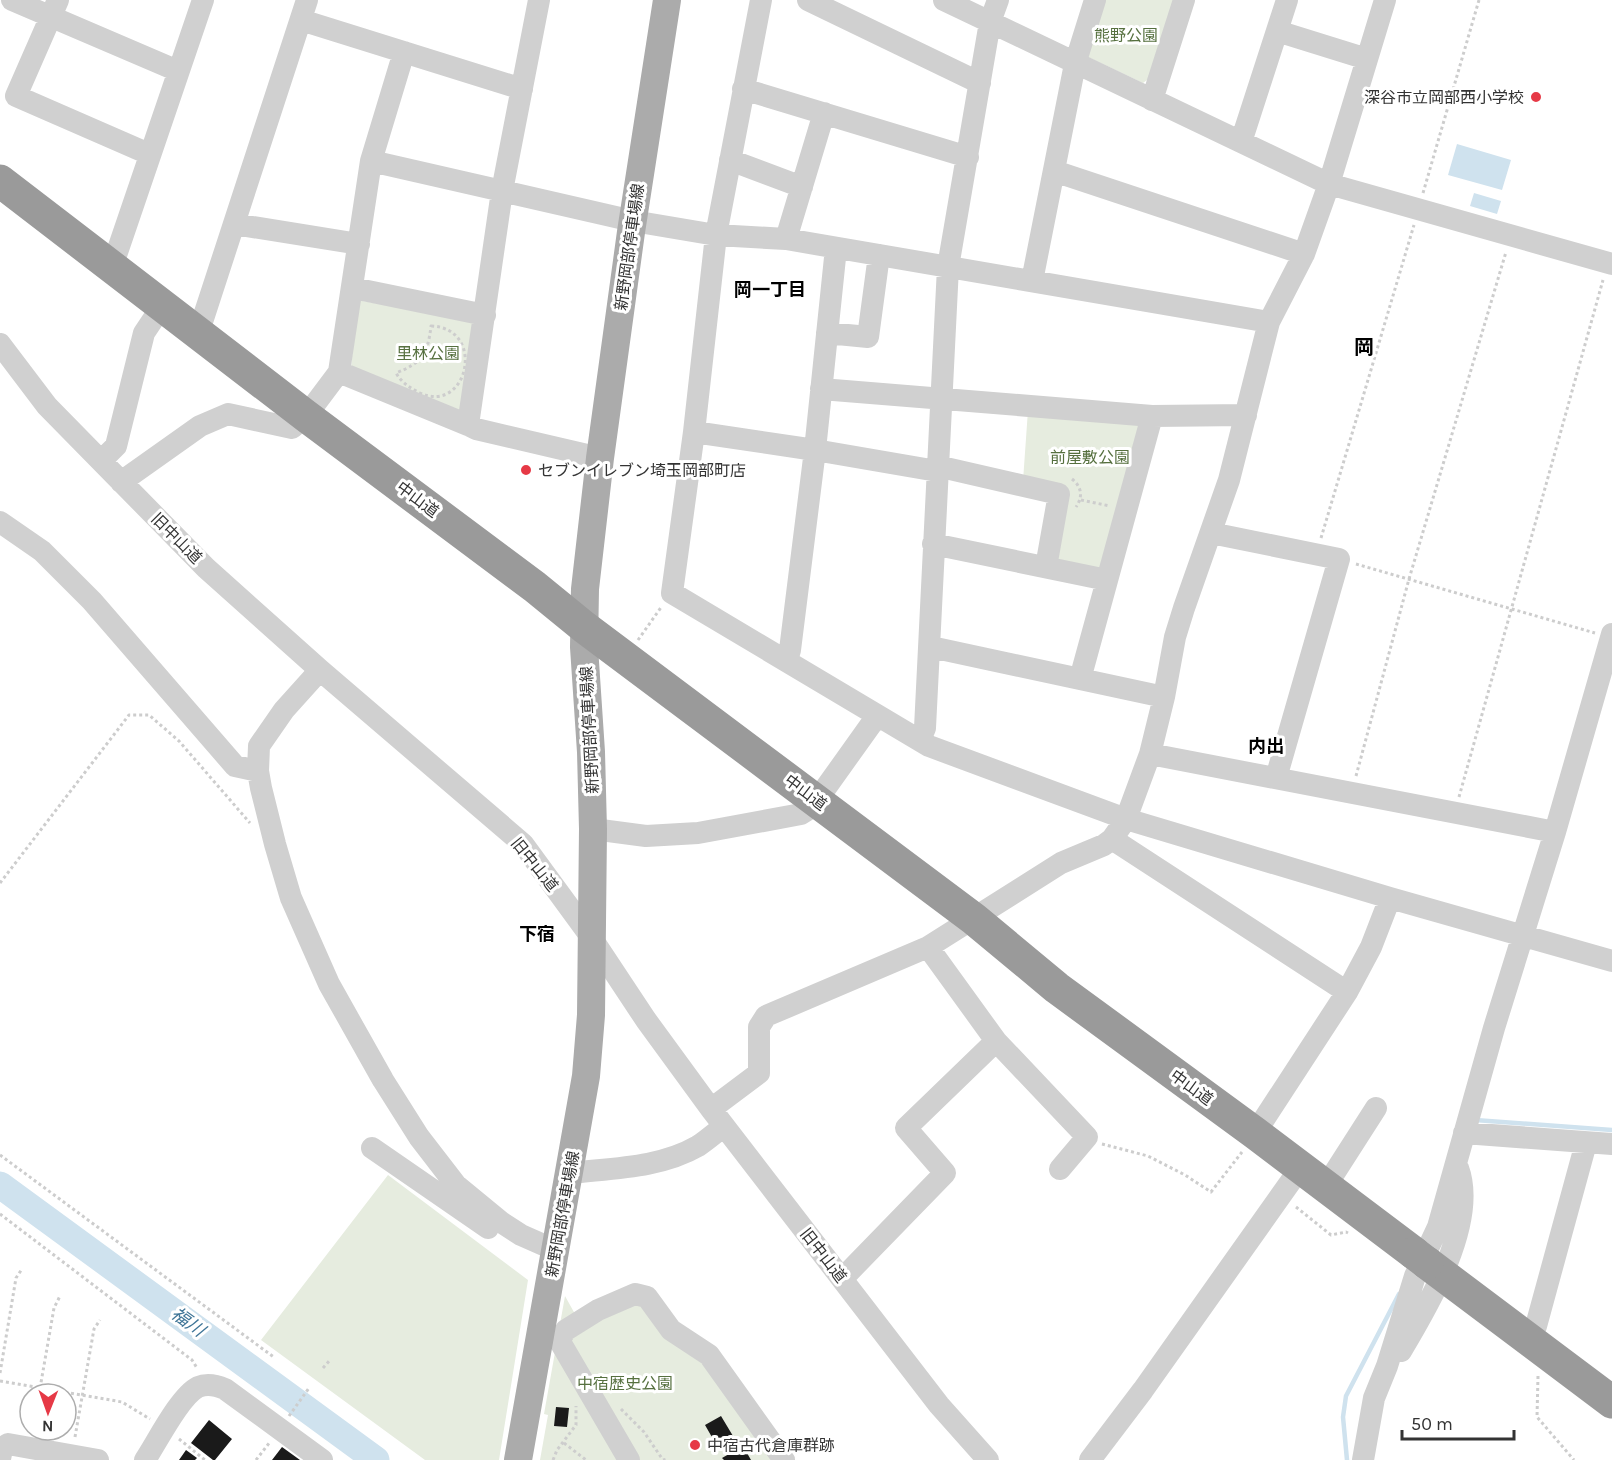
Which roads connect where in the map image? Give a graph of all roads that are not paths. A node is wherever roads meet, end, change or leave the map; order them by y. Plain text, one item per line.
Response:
1 (12, 0) edge
2 (202, 0) edge
3 (538, 0) edge
4 (666, 0) edge
5 (761, 0) edge
6 (808, 0) edge
7 (944, 0) edge
8 (998, 0) edge
9 (1095, 0) edge
10 (1184, 0) edge
11 (1287, 0) edge
12 (1385, 0) edge
13 (54, 9) edge
14 (304, 10) edge
15 (990, 22) junction
16 (1277, 31) junction
17 (404, 52) junction
18 (1367, 59) junction
19 (1075, 64) junction
20 (178, 71) junction
21 (980, 84) junction
22 (743, 88) junction
23 (522, 89) junction
24 (1152, 100) junction
25 (824, 113) junction
26 (1241, 142) junction
27 (149, 154) junction
28 (968, 157) junction
29 (730, 160) junction
30 (371, 161) junction
31 (1054, 171) junction
32 (0, 181) edge
33 (1329, 184) junction
34 (802, 187) junction
35 (502, 191) junction
36 (633, 221) junction
37 (234, 224) junction
38 (716, 235) junction
39 (786, 239) junction
40 (359, 244) junction
41 (836, 248) junction
42 (1305, 254) junction
43 (879, 255) junction
44 (1610, 264) edge
45 (112, 267) junction
46 (948, 267) junction
47 (1032, 281) junction
48 (353, 288) junction
49 (162, 306) junction
50 (485, 315) junction
51 (1269, 322) junction
52 (827, 333) junction
53 (198, 334) junction
54 (0, 344) edge
55 (339, 372) junction
56 (821, 389) junction
57 (941, 400) junction
58 (1246, 415) junction
59 (306, 416) junction
60 (1152, 416) junction
61 (468, 425) junction
62 (694, 432) junction
63 (815, 450) junction
64 (600, 458) junction
65 (101, 461) junction
66 (937, 469) junction
67 (121, 482) junction
68 (0, 522) edge
69 (1211, 533) junction
70 (933, 544) junction
71 (1046, 567) junction
72 (1107, 580) junction
73 (584, 627) junction
74 (1612, 636) edge
75 (931, 647) junction
76 (786, 660) junction
77 (320, 670) junction
78 (1080, 679) junction
79 (1164, 697) junction
80 (877, 716) junction
81 (920, 740) junction
82 (1150, 754) junction
83 (258, 771) junction
84 (1276, 778) junction
85 (817, 800) junction
86 (1126, 819) junction
87 (593, 829) junction
88 (1555, 832) junction
89 (1112, 839) junction
90 (1390, 898) junction
91 (974, 919) junction
92 (1523, 935) junction
93 (591, 937) junction
94 (928, 947) junction
95 (1612, 961) edge
96 (1347, 992) junction
97 (996, 1041) junction
98 (1376, 1108) dead end
99 (717, 1117) junction
100 (1255, 1133) junction
101 (1464, 1133) junction
102 (1586, 1143) junction
103 (1612, 1144) edge
104 (372, 1148) dead end
105 (1456, 1164) junction
106 (1060, 1168) dead end
107 (570, 1173) junction
108 (1313, 1177) junction
109 (520, 1234) junction
110 (555, 1250) junction
111 (1428, 1263) junction
112 (842, 1279) junction
113 (550, 1337) junction
114 (1537, 1346) junction
115 (1387, 1366) junction
116 (1612, 1402) edge
117 (0, 1459) edge
118 (98, 1460) edge
119 (145, 1460) edge
120 (322, 1460) edge
121 (518, 1460) edge
122 (629, 1460) edge
123 (784, 1460) edge
124 (988, 1460) edge
125 (1090, 1460) edge
126 (1363, 1460) edge

1 - 13 street
2 - 20 street
3 - 23 street
4 - 36 main road, 新野岡部停車場線
5 - 22 street
6 - 21 street
7 - 15 street
8 - 15 street
9 - 19 street
10 - 24 street
11 - 16 street
12 - 18 street
13 - 20 street
13 - 27 street
14 - 17 street
14 - 37 street
15 - 19 street
15 - 21 street
16 - 18 street
16 - 26 street
17 - 23 street
17 - 30 street
18 - 33 street
19 - 24 street
19 - 31 street
20 - 27 street
21 - 28 street
22 - 25 street
22 - 29 street
23 - 35 street
24 - 26 street
25 - 28 street
25 - 34 street
26 - 33 street
27 - 45 street
28 - 46 street
29 - 34 street
29 - 38 street
30 - 35 street
30 - 40 street
31 - 42 street
31 - 47 street
32 - 45 highway, 中山道
33 - 42 street
33 - 44 street
34 - 39 street
35 - 36 street
35 - 50 street
36 - 38 street
36 - 64 main road, 新野岡部停車場線
37 - 40 street
37 - 53 street
38 - 39 street
38 - 62 street
39 - 41 street
40 - 48 street
41 - 43 street
41 - 52 street
42 - 51 street
43 - 46 street
43 - 52 street
45 - 49 highway, 中山道
46 - 47 street
46 - 57 street
47 - 51 street
48 - 50 street
48 - 55 street
49 - 53 highway, 中山道
49 - 65 street
50 - 61 street
51 - 58 street
52 - 56 street
53 - 59 highway, 中山道
54 - 65 street, 旧中山道
55 - 59 street
55 - 61 street
56 - 57 street
56 - 63 street
57 - 60 street
57 - 66 street
58 - 60 street
58 - 69 street
59 - 67 street
59 - 73 highway, 中山道
60 - 72 street
61 - 64 street
62 - 63 street
62 - 76 street
63 - 66 street
63 - 76 street
64 - 73 main road, 新野岡部停車場線
65 - 67 street, 旧中山道
66 - 70 street
66 - 71 street
67 - 77 street, 旧中山道
68 - 83 street
69 - 79 street
69 - 84 street
70 - 71 street
70 - 75 street
71 - 72 street
72 - 78 street
73 - 85 highway, 中山道
73 - 87 main road, 新野岡部停車場線
74 - 88 street
75 - 78 street
75 - 81 street
76 - 80 street
77 - 83 street
77 - 93 street, 旧中山道
78 - 79 street
79 - 82 street
80 - 81 street
80 - 85 street
81 - 86 street
82 - 84 street
82 - 86 street
83 - 109 street
84 - 88 street
85 - 87 street
85 - 91 highway, 中山道
86 - 89 street
86 - 90 street
87 - 93 main road, 新野岡部停車場線
88 - 92 street
89 - 91 street
89 - 96 street
90 - 92 street
90 - 96 street
91 - 94 street
91 - 100 highway, 中山道
92 - 95 street
92 - 101 street
93 - 99 street, 旧中山道
93 - 107 main road, 新野岡部停車場線
94 - 97 street
94 - 99 street
96 - 100 street
97 - 106 street
97 - 112 street
98 - 108 street
99 - 107 street
99 - 112 street, 旧中山道
100 - 108 highway, 中山道
101 - 102 street
101 - 105 street
102 - 103 street
102 - 114 street
104 - 109 street
105 - 111 street
105 - 115 street
107 - 110 main road, 新野岡部停車場線
108 - 111 highway, 中山道
108 - 125 street
109 - 110 street
110 - 113 main road, 新野岡部停車場線
111 - 114 highway, 中山道
111 - 115 street
112 - 124 street, 旧中山道
113 - 121 main road, 新野岡部停車場線
113 - 122 street
113 - 123 street
114 - 116 highway, 中山道
115 - 126 street
117 - 118 street
119 - 120 street

